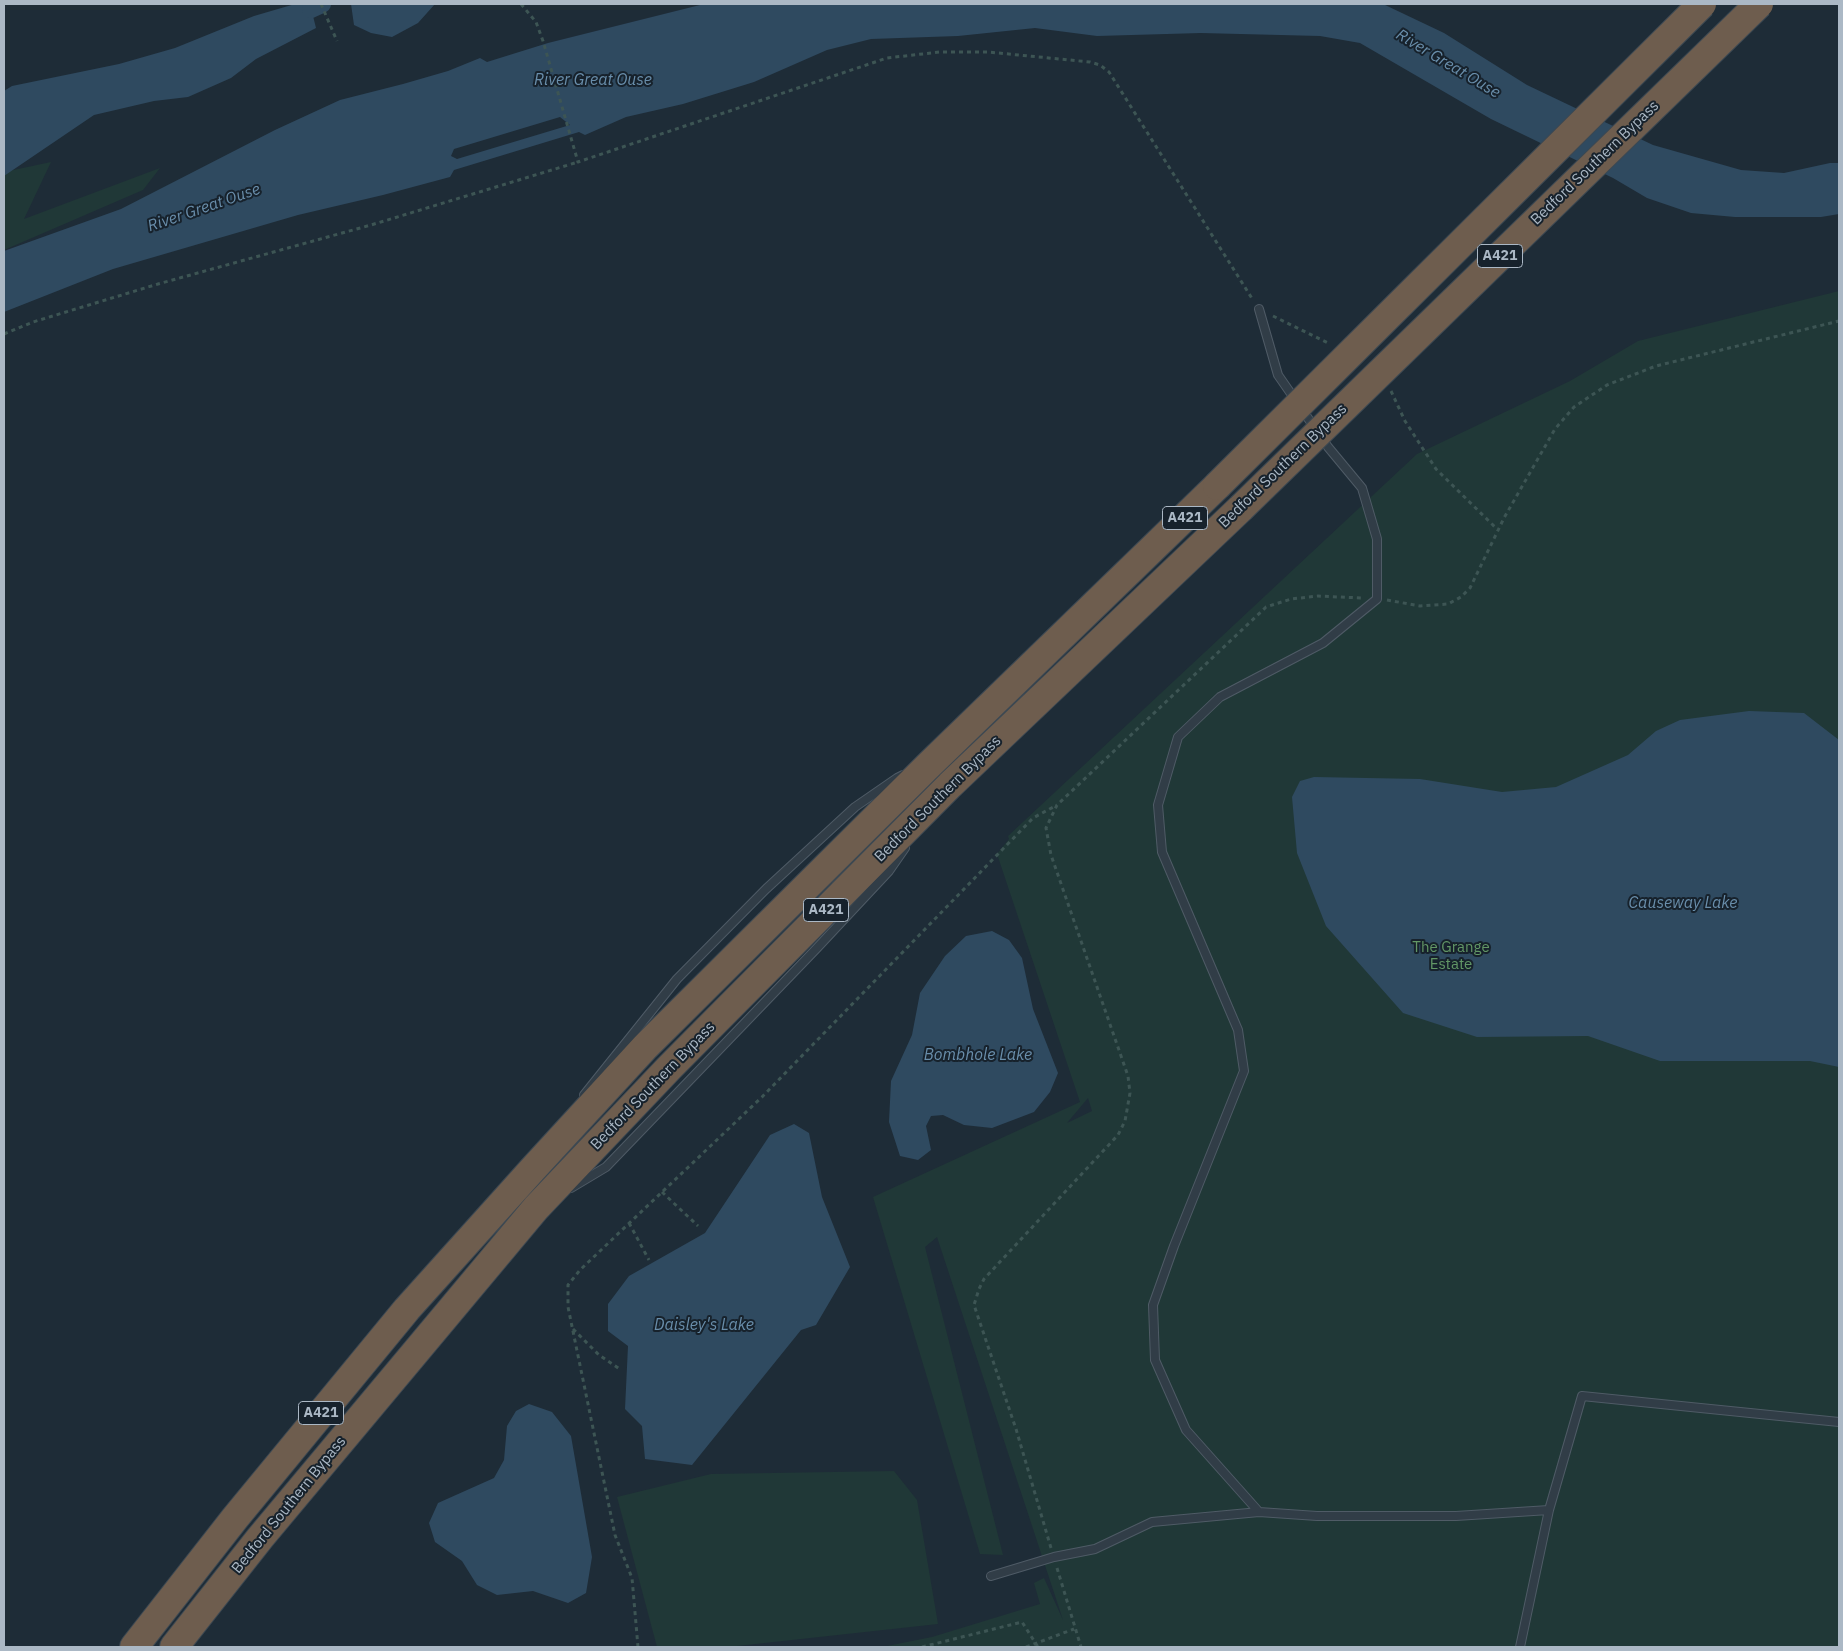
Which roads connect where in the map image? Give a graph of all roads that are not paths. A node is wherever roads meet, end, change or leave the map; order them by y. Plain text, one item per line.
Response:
1 (1702, 4) edge
2 (1758, 4) edge
3 (1259, 309) road end
4 (929, 765) junction
5 (950, 785) junction
6 (922, 824) dead end
7 (911, 840) dead end
8 (577, 1105) dead end
9 (566, 1122) dead end
10 (532, 1170) junction
11 (567, 1190) dead end
12 (559, 1194) dead end
13 (536, 1208) junction
14 (1839, 1422) edge
15 (1549, 1510) junction
16 (1259, 1512) junction
17 (991, 1576) dead end
18 (134, 1647) edge
19 (174, 1647) edge
20 (1520, 1647) edge

1 - 4 highway, Bedford Southern Bypass / A421, bridge
2 - 5 highway, Bedford Southern Bypass / A421, bridge
3 - 16 lane
4 - 8 lane
4 - 10 highway, Bedford Southern Bypass / A421
5 - 6 lane
5 - 13 highway, Bedford Southern Bypass / A421
7 - 11 lane
9 - 10 lane
10 - 18 highway, Bedford Southern Bypass / A421
12 - 13 lane
13 - 19 highway, Bedford Southern Bypass / A421
14 - 15 lane
15 - 16 lane
15 - 20 lane
16 - 17 lane

